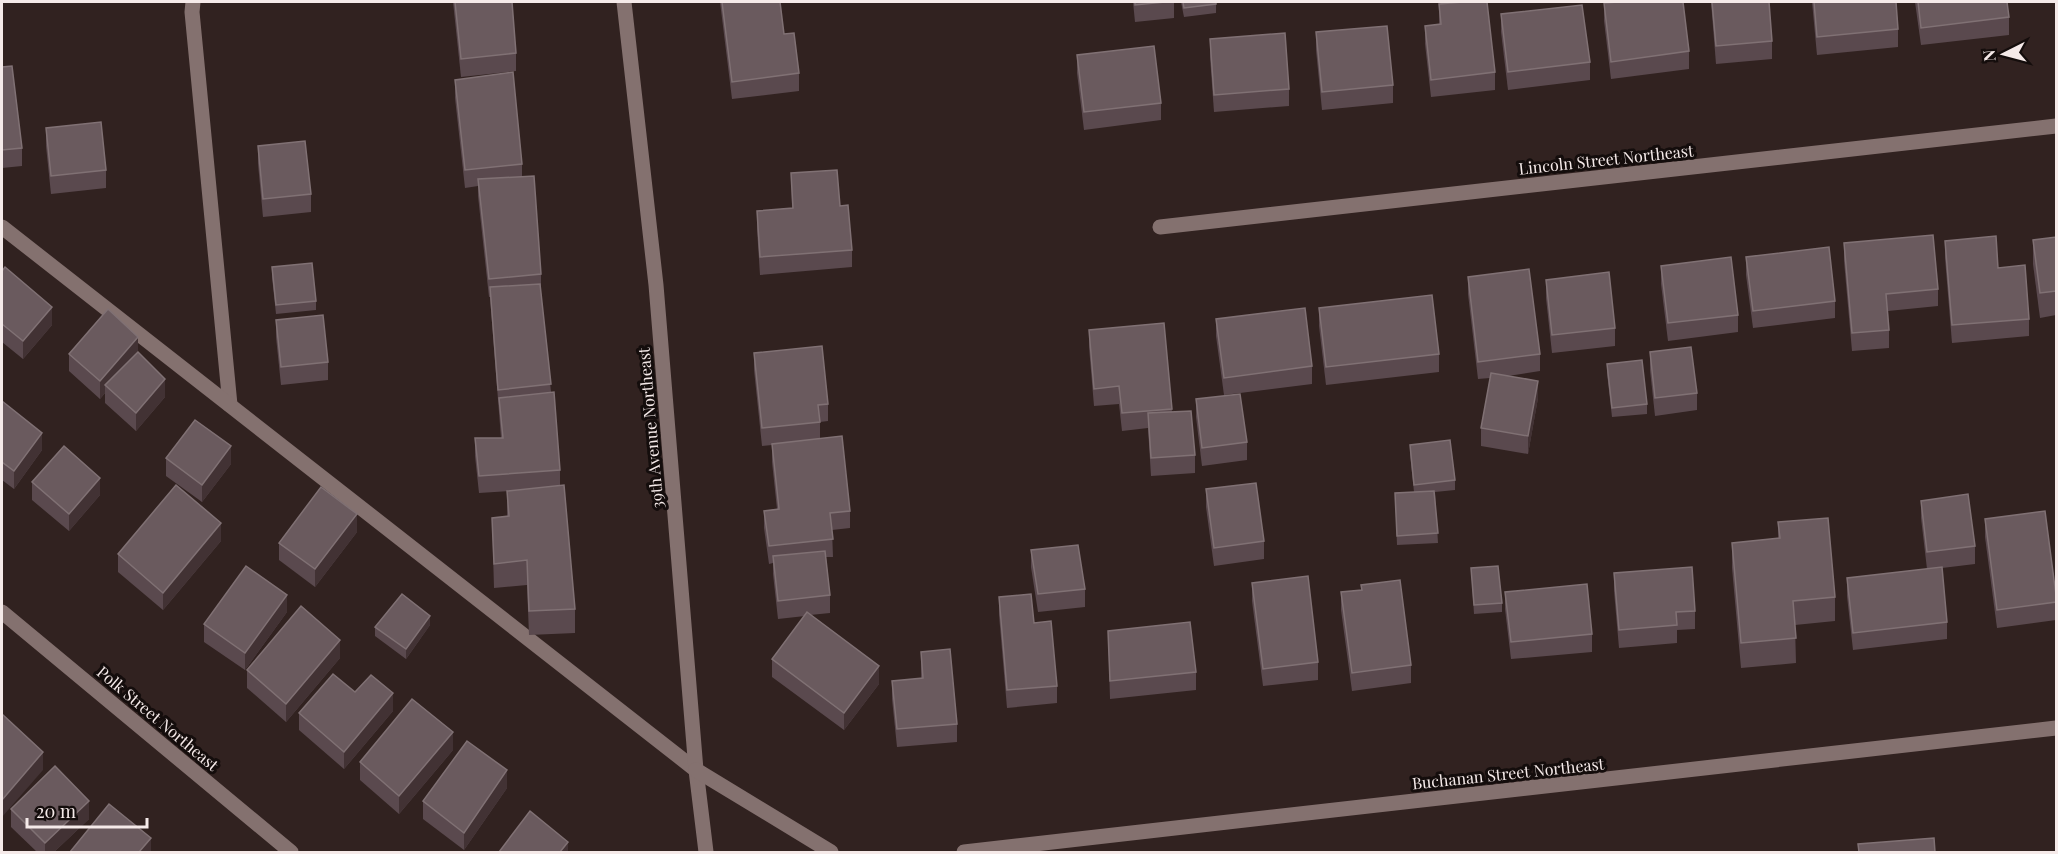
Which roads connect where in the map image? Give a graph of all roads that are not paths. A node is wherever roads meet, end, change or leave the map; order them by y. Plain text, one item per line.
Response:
1 (193, 2) edge
2 (624, 2) edge
3 (2056, 126) edge
4 (2, 227) edge
5 (1160, 227) dead end
6 (230, 405) junction
7 (2, 612) edge
8 (2056, 728) edge
9 (696, 770) junction
10 (291, 852) edge
11 (706, 852) edge
12 (831, 852) edge
13 (964, 852) edge

1 - 6 street
2 - 9 street, 39th Avenue Northeast
3 - 5 street, Lincoln Street Northeast
4 - 6 street
6 - 9 street
7 - 10 street, Polk Street Northeast
8 - 13 street, Buchanan Street Northeast
9 - 11 street, 39th Avenue Northeast
9 - 12 street

